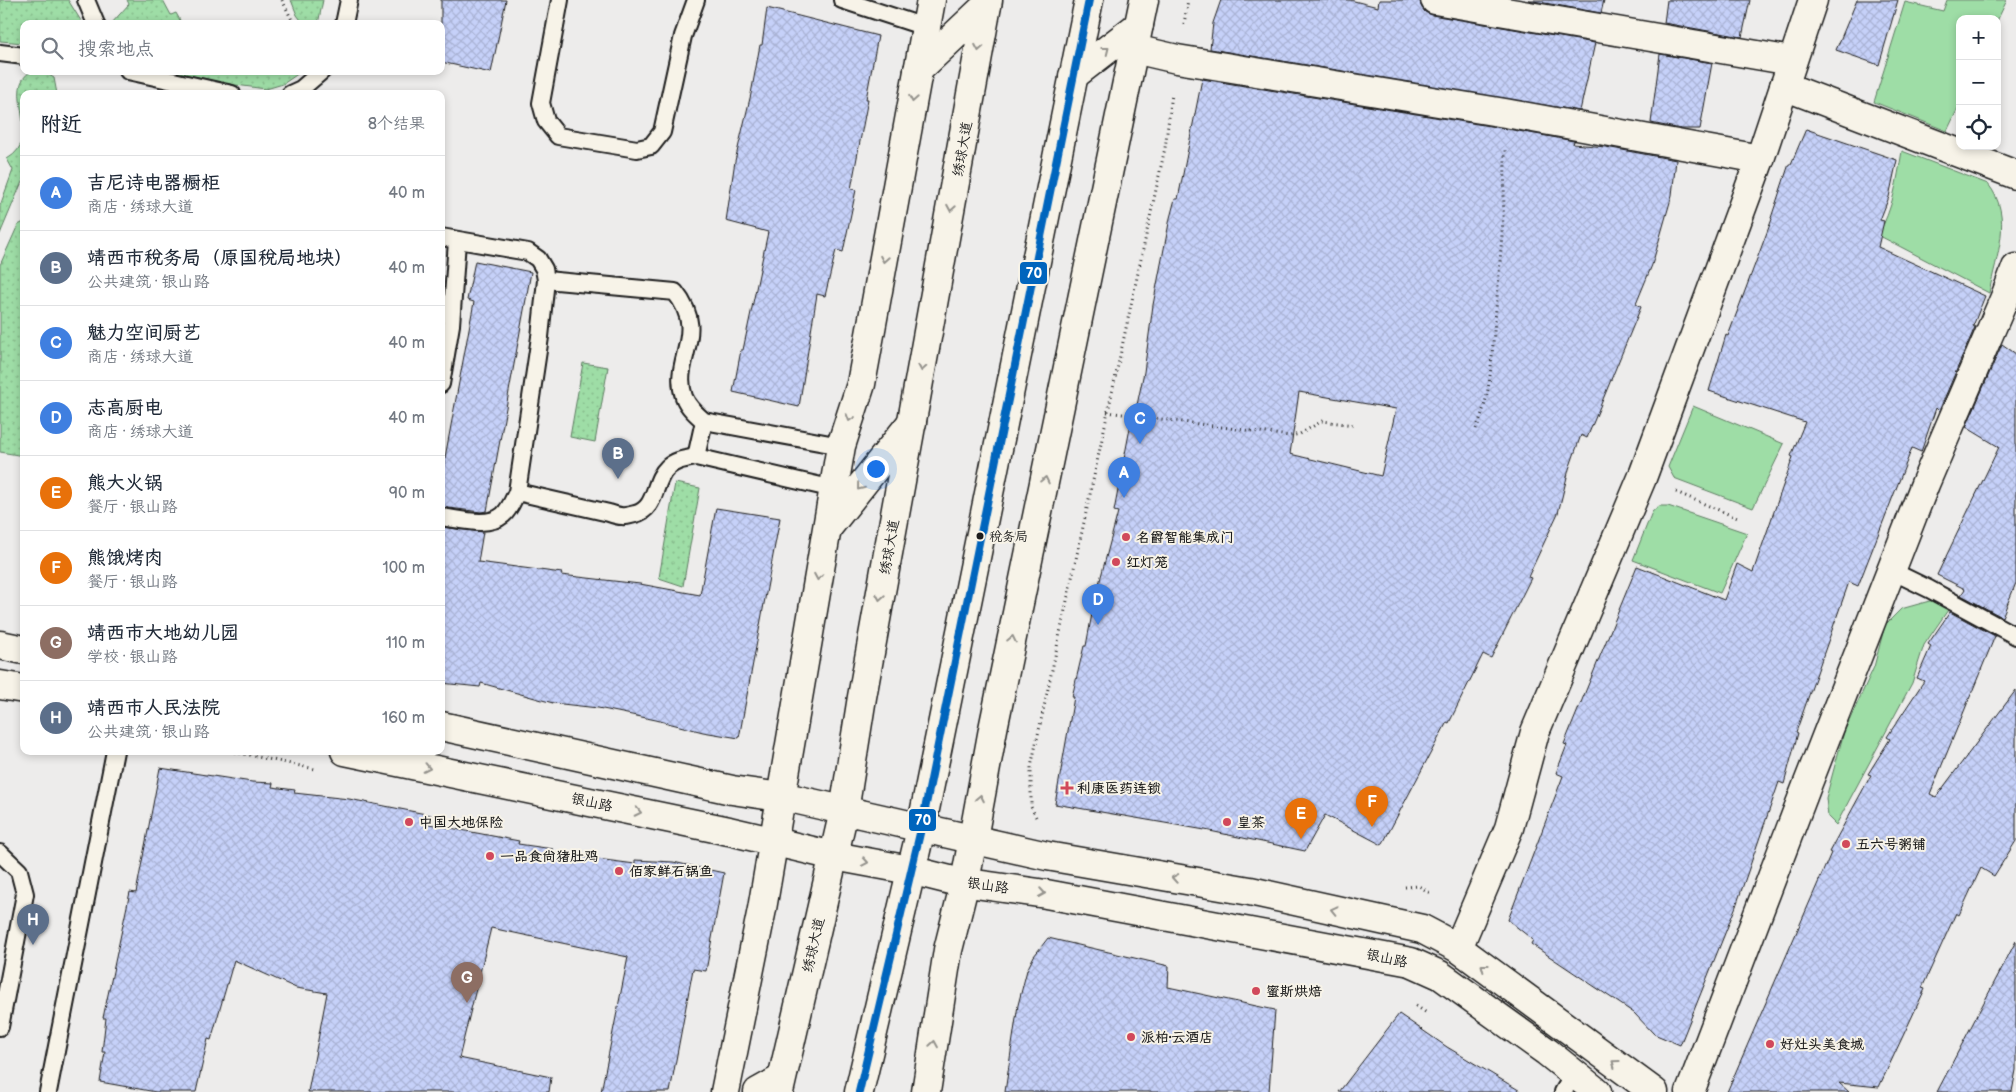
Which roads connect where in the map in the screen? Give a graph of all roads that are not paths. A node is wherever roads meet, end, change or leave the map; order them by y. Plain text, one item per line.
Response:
1 (86, 0) edge
2 (349, 0) edge
3 (560, 0) edge
4 (696, 0) edge
5 (842, 0) edge
6 (931, 0) edge
7 (1089, 0) edge
8 (1436, 0) edge
9 (1813, 0) edge
10 (987, 3) edge
11 (94, 20) edge
12 (345, 20) edge
13 (1139, 25) edge
14 (925, 27) junction
15 (0, 53) edge
16 (20, 56) edge
17 (918, 70) junction
18 (1788, 74) junction
19 (146, 75) edge
20 (317, 75) edge
21 (1073, 76) junction
22 (214, 90) edge
23 (299, 90) edge
24 (1760, 159) junction
25 (2016, 175) edge
26 (449, 239) edge
27 (2016, 268) edge
28 (546, 280) junction
29 (445, 360) edge
30 (704, 421) junction
31 (912, 422) junction
32 (841, 446) junction
33 (696, 457) junction
34 (834, 489) junction
35 (517, 492) junction
36 (445, 518) edge
37 (827, 528) junction
38 (1892, 571) junction
39 (2016, 636) edge
40 (0, 645) edge
41 (20, 649) edge
42 (0, 685) edge
43 (20, 688) edge
44 (445, 727) edge
45 (113, 755) edge
46 (364, 755) edge
47 (780, 796) junction
48 (844, 811) junction
49 (921, 829) junction
50 (972, 838) junction
51 (772, 842) junction
52 (0, 853) edge
53 (834, 856) junction
54 (910, 870) junction
55 (965, 882) junction
56 (1462, 937) junction
57 (0, 1027) edge
58 (1569, 1083) edge
59 (773, 1088) edge
60 (48, 1092) edge
61 (725, 1092) edge
62 (859, 1092) edge
63 (926, 1092) edge
64 (1597, 1092) edge
65 (1654, 1092) edge
66 (1690, 1092) edge

1 - 11 lane
2 - 12 lane
3 - 4 lane
5 - 14 lane
6 - 14 street
7 - 21 street
8 - 18 street
9 - 18 street
10 - 17 street
10 -> 31 street, 绣球大道
21 -> 13 street
13 - 24 street
50 -> 13 street
14 - 17 street
15 - 16 lane
17 -> 32 street
18 - 24 street
18 - 25 street
19 - 22 lane
20 - 23 lane
21 - 49 street
24 - 56 street
26 - 28 lane
26 - 29 lane
27 - 38 street
28 - 30 lane
28 - 35 lane
30 - 32 lane
30 - 33 lane
31 -> 37 street
31 -> 48 street, 绣球大道
32 - 34 street
33 - 34 lane
33 - 35 lane
34 - 37 street
35 - 36 lane
37 -> 47 street
38 - 39 lane
38 - 66 street
40 - 41 street
42 - 43 street
44 - 47 street
45 - 60 lane
46 -> 51 street, 银山路
47 - 48 street
47 - 51 street
48 - 49 street
48 - 53 street, 绣球大道
49 - 50 street
49 - 54 street
50 - 55 street
56 -> 50 street
51 - 53 street, 银山路
51 - 61 street
52 - 57 lane
53 -> 54 street, 银山路
53 - 59 street, 绣球大道
54 - 55 street, 银山路
54 - 62 street
55 -> 58 street, 银山路
63 -> 55 street
65 -> 56 street
58 - 64 street, 银山路

